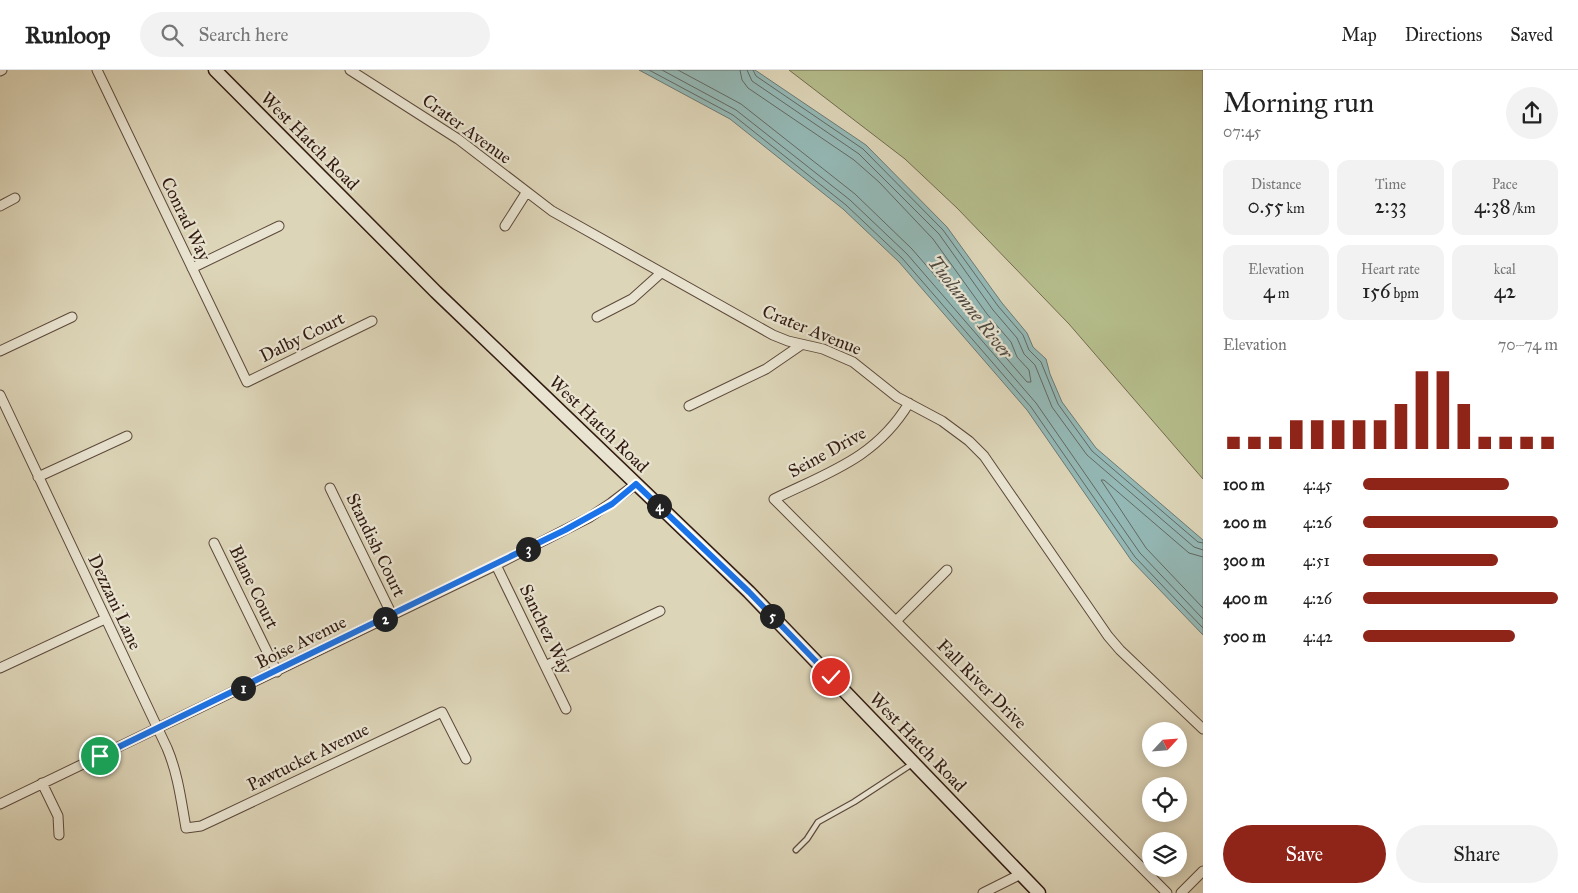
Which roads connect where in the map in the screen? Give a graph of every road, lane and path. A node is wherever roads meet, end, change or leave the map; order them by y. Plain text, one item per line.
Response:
1 (96, 70) edge
2 (214, 70) edge
3 (350, 70) edge
4 (526, 193) junction
5 (15, 198) dead end
6 (0, 206) edge
7 (279, 226) dead end
8 (505, 226) dead end
9 (192, 268) junction
10 (661, 273) junction
11 (72, 317) dead end
12 (597, 317) dead end
13 (372, 321) dead end
14 (801, 344) junction
15 (0, 351) edge
16 (247, 382) joint
17 (0, 395) edge
18 (909, 403) junction
19 (688, 406) dead end
20 (127, 436) dead end
21 (38, 477) junction
22 (636, 484) junction
23 (330, 488) dead end
24 (774, 499) joint
25 (214, 543) dead end
26 (496, 565) junction
27 (947, 570) dead end
28 (660, 611) dead end
29 (392, 615) junction
30 (105, 619) junction
31 (896, 621) junction
32 (545, 666) junction
33 (0, 668) edge
34 (277, 672) junction
35 (566, 708) dead end
36 (158, 729) junction
37 (1203, 729) edge
38 (466, 759) dead end
39 (913, 763) junction
40 (42, 783) junction
41 (0, 804) edge
42 (186, 828) joint
43 (60, 835) dead end
44 (796, 850) dead end
45 (1203, 871) edge
46 (1021, 874) junction
47 (983, 893) edge
48 (1039, 893) edge
49 (1167, 893) edge
50 (1181, 893) edge

1 - 9 street, Conrad Way
2 - 22 main road, West Hatch Road
3 - 4 street, Crater Avenue
4 - 8 street
4 - 10 street, Crater Avenue
5 - 6 street
7 - 9 street
9 - 16 street, Conrad Way
10 - 12 street
10 - 14 street, Crater Avenue
11 - 15 street
13 - 16 street, Dalby Court
14 - 18 street, Crater Avenue
14 - 19 street
17 - 21 street, Dezzani Lane
18 - 24 street, Seine Drive
18 - 37 street, Crater Avenue
20 - 21 street
21 - 30 street, Dezzani Lane
22 - 26 street, Boise Avenue
22 - 39 main road, West Hatch Road
23 - 29 street, Standish Court
24 - 31 street, Fall River Drive
25 - 34 street, Blane Court
26 - 29 street, Boise Avenue
26 - 32 street, Sanchez Way
27 - 31 street
28 - 32 street
29 - 34 street, Boise Avenue
30 - 33 street
30 - 36 street, Dezzani Lane
31 - 49 street, Fall River Drive
32 - 35 street, Sanchez Way
34 - 36 street, Boise Avenue
36 - 40 street, Boise Avenue
36 - 42 street, Dezzani Lane
38 - 42 street, Pawtucket Avenue
39 - 44 lane
39 - 46 main road, West Hatch Road
40 - 41 street, Boise Avenue
40 - 43 street
45 - 50 street
46 - 47 street
46 - 48 main road, West Hatch Road

